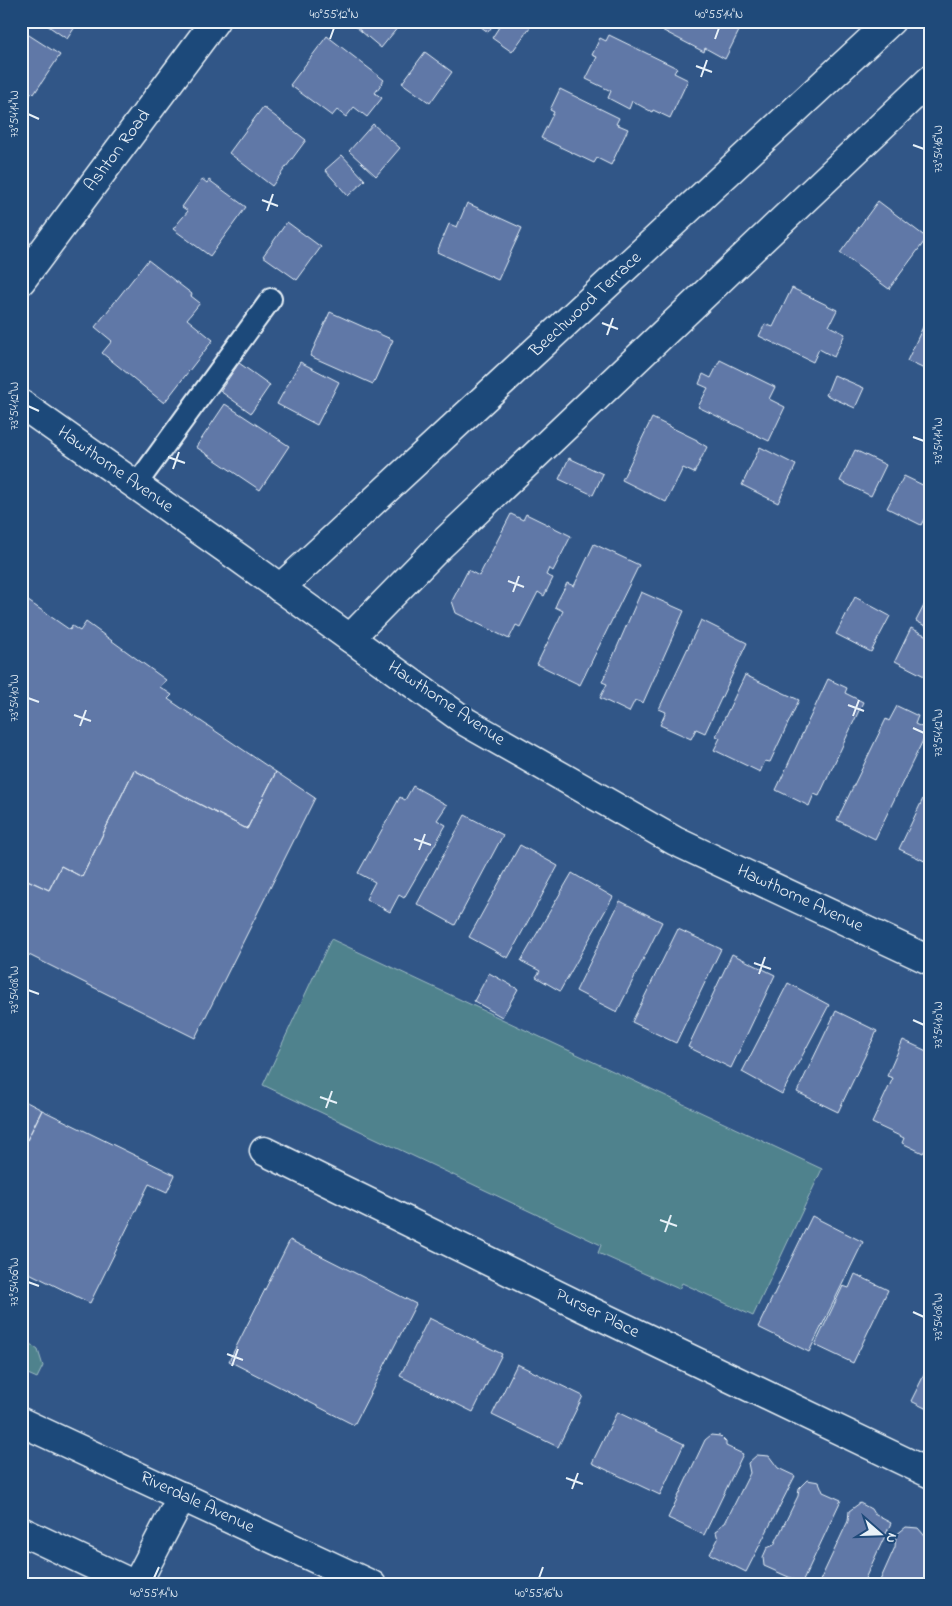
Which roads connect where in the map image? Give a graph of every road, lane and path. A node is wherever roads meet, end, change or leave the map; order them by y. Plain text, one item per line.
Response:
1 (215, 21) edge
2 (891, 21) edge
3 (931, 79) edge
4 (21, 281) edge
5 (271, 299) dead end
6 (21, 404) edge
7 (136, 485) junction
8 (280, 588) junction
9 (350, 638) junction
10 (931, 961) edge
11 (264, 1151) dead end
12 (21, 1422) edge
13 (931, 1474) edge
14 (182, 1496) junction
15 (21, 1532) edge
16 (135, 1585) edge
17 (372, 1585) edge

1 - 4 street, Ashton Road
2 - 8 street, Beechwood Terrace
3 - 9 street
5 - 7 lane
6 - 7 street, Hawthorne Avenue
7 - 8 street, Hawthorne Avenue
8 - 9 street, Hawthorne Avenue
9 - 10 street, Hawthorne Avenue
11 - 13 street, Purser Place
12 - 14 street, Riverdale Avenue
14 - 16 street
14 - 17 street, Riverdale Avenue
15 - 16 street

